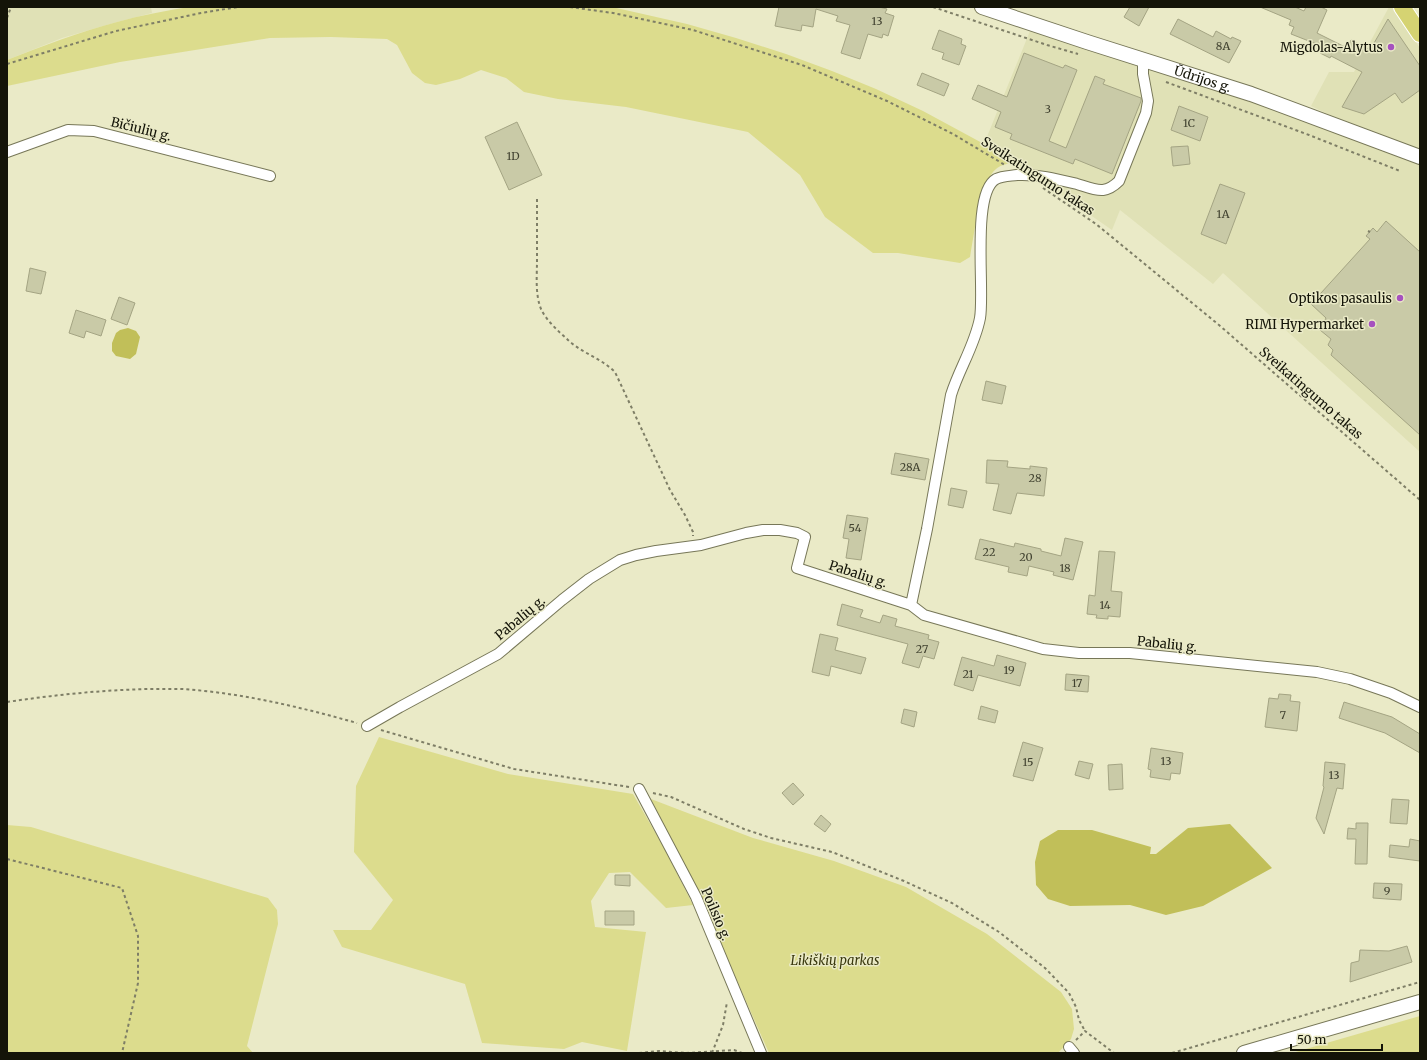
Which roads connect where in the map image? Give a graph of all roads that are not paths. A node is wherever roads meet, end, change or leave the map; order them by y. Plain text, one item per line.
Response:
1 (982, 7) edge
2 (1402, 7) edge
3 (1420, 34) edge
4 (1143, 59) junction
5 (7, 152) edge
6 (1420, 157) edge
7 (270, 176) dead end
8 (911, 605) junction
9 (1420, 707) edge
10 (368, 726) road end
11 (639, 789) road end
12 (1420, 1002) edge
13 (761, 1053) edge
14 (1244, 1053) edge

1 - 4 main road, Ūdrijos g.
2 - 3 main road
4 - 6 main road, Ūdrijos g.
4 - 8 street
5 - 7 street, Bičiulių g.
8 - 9 street, Pabalių g.
8 - 10 street, Pabalių g.
11 - 13 street, Poilsio g.
12 - 14 main road

